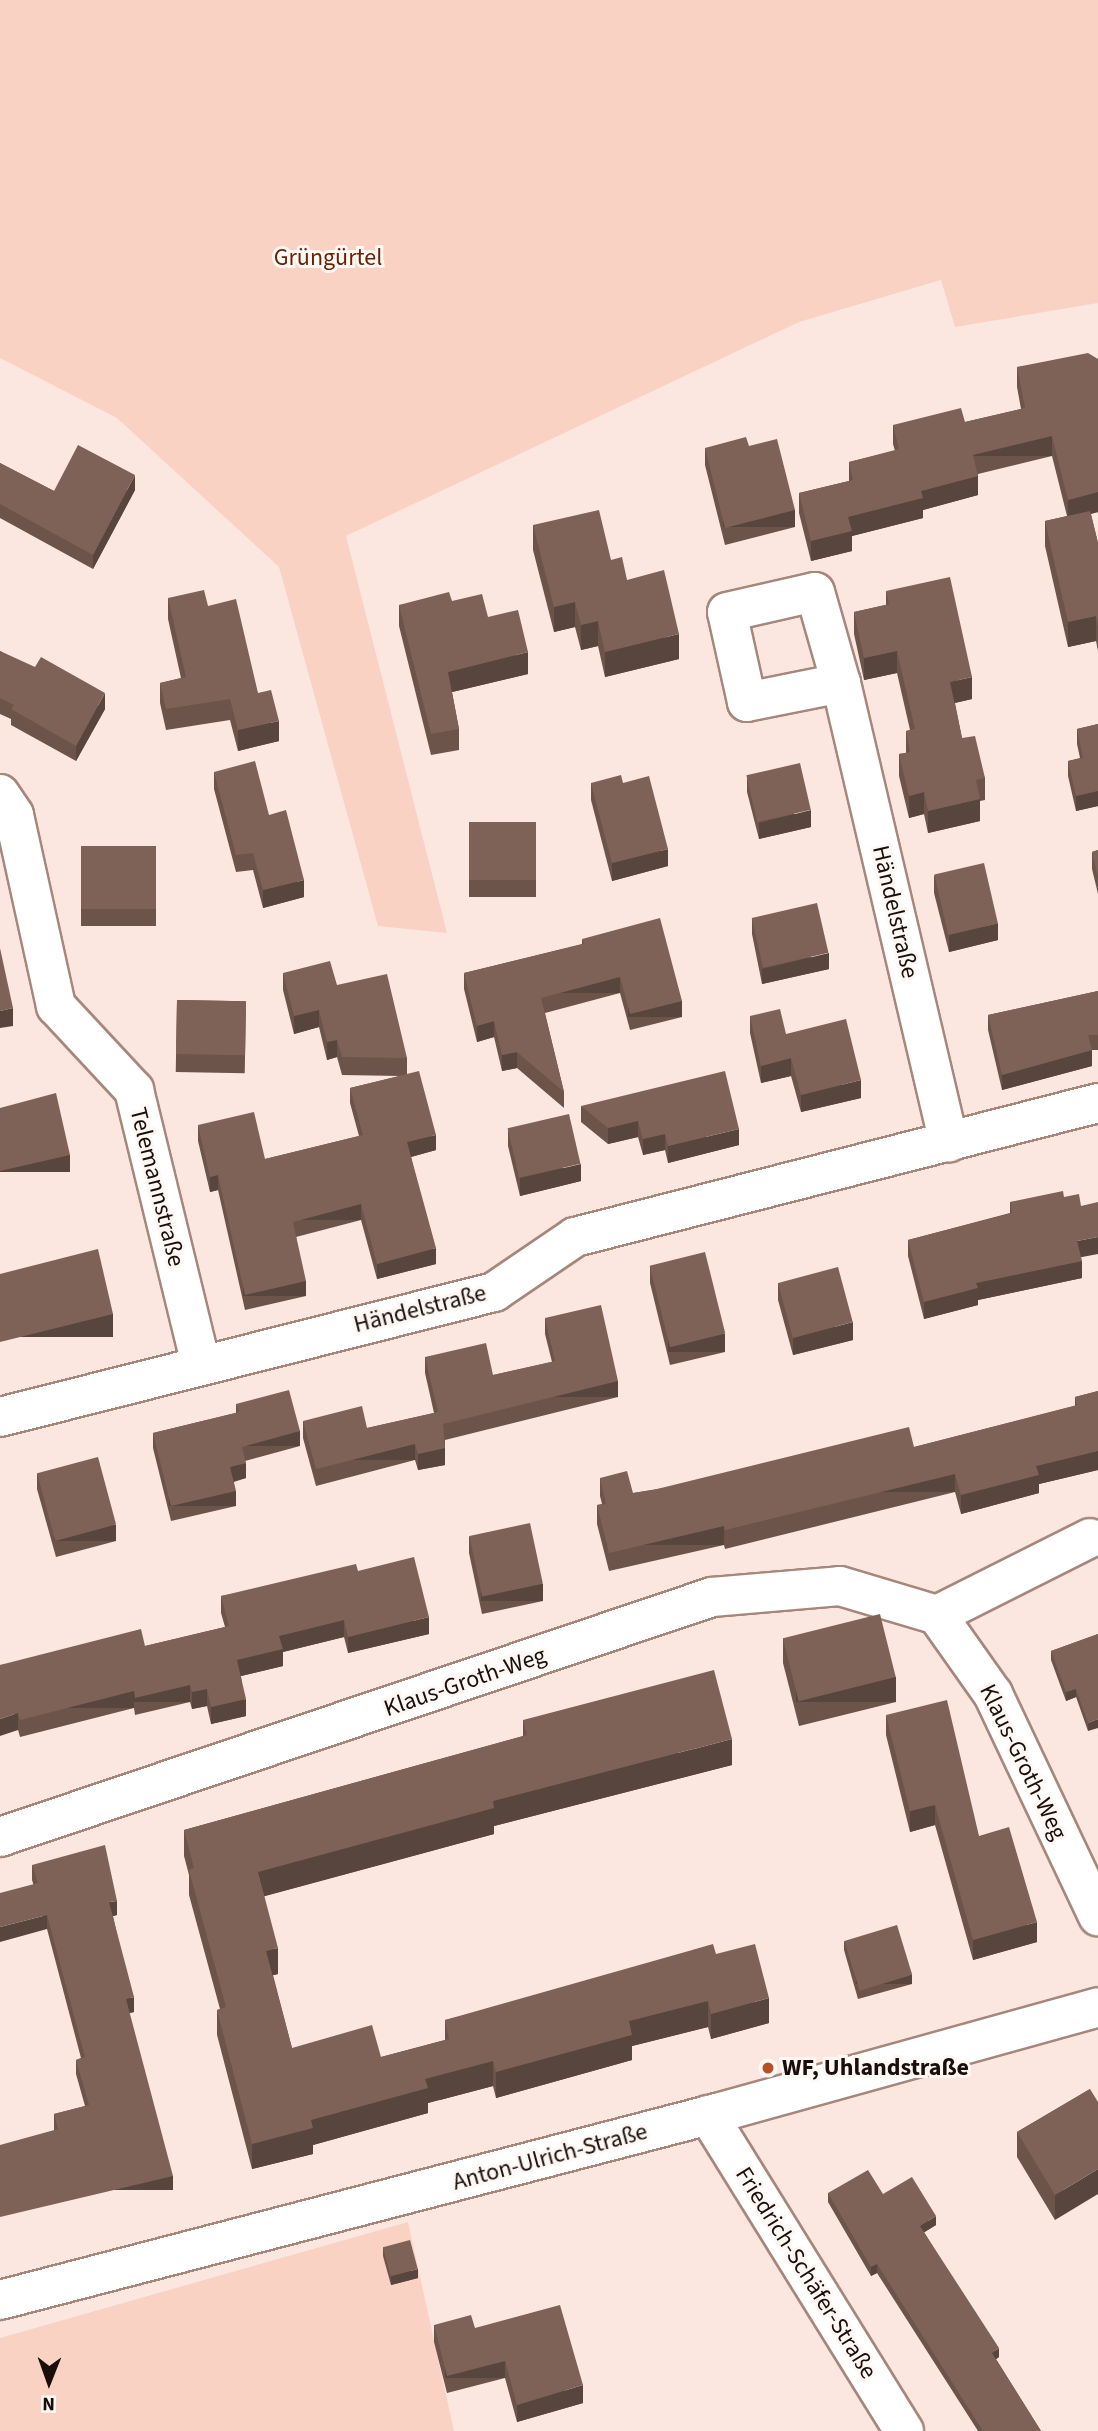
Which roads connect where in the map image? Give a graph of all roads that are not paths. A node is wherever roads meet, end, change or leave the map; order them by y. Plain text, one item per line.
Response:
1 (841, 683) dead end
2 (0, 794) edge
3 (1098, 1103) edge
4 (949, 1142) junction
5 (201, 1364) junction
6 (0, 1417) edge
7 (1090, 1538) dead end
8 (937, 1615) junction
9 (0, 1837) edge
10 (1098, 1916) edge
11 (1098, 2007) edge
12 (708, 2115) junction
13 (0, 2300) edge
14 (904, 2431) edge

1 - 4 street, Händelstraße
2 - 5 street, Telemannstraße
3 - 4 street, Händelstraße
4 - 5 street, Händelstraße
5 - 6 street, Händelstraße
7 - 8 street
8 - 9 street, Klaus-Groth-Weg
8 - 10 street, Klaus-Groth-Weg
11 - 12 street, Anton-Ulrich-Straße
12 - 13 street, Anton-Ulrich-Straße
12 - 14 street, Friedrich-Schäfer-Straße

